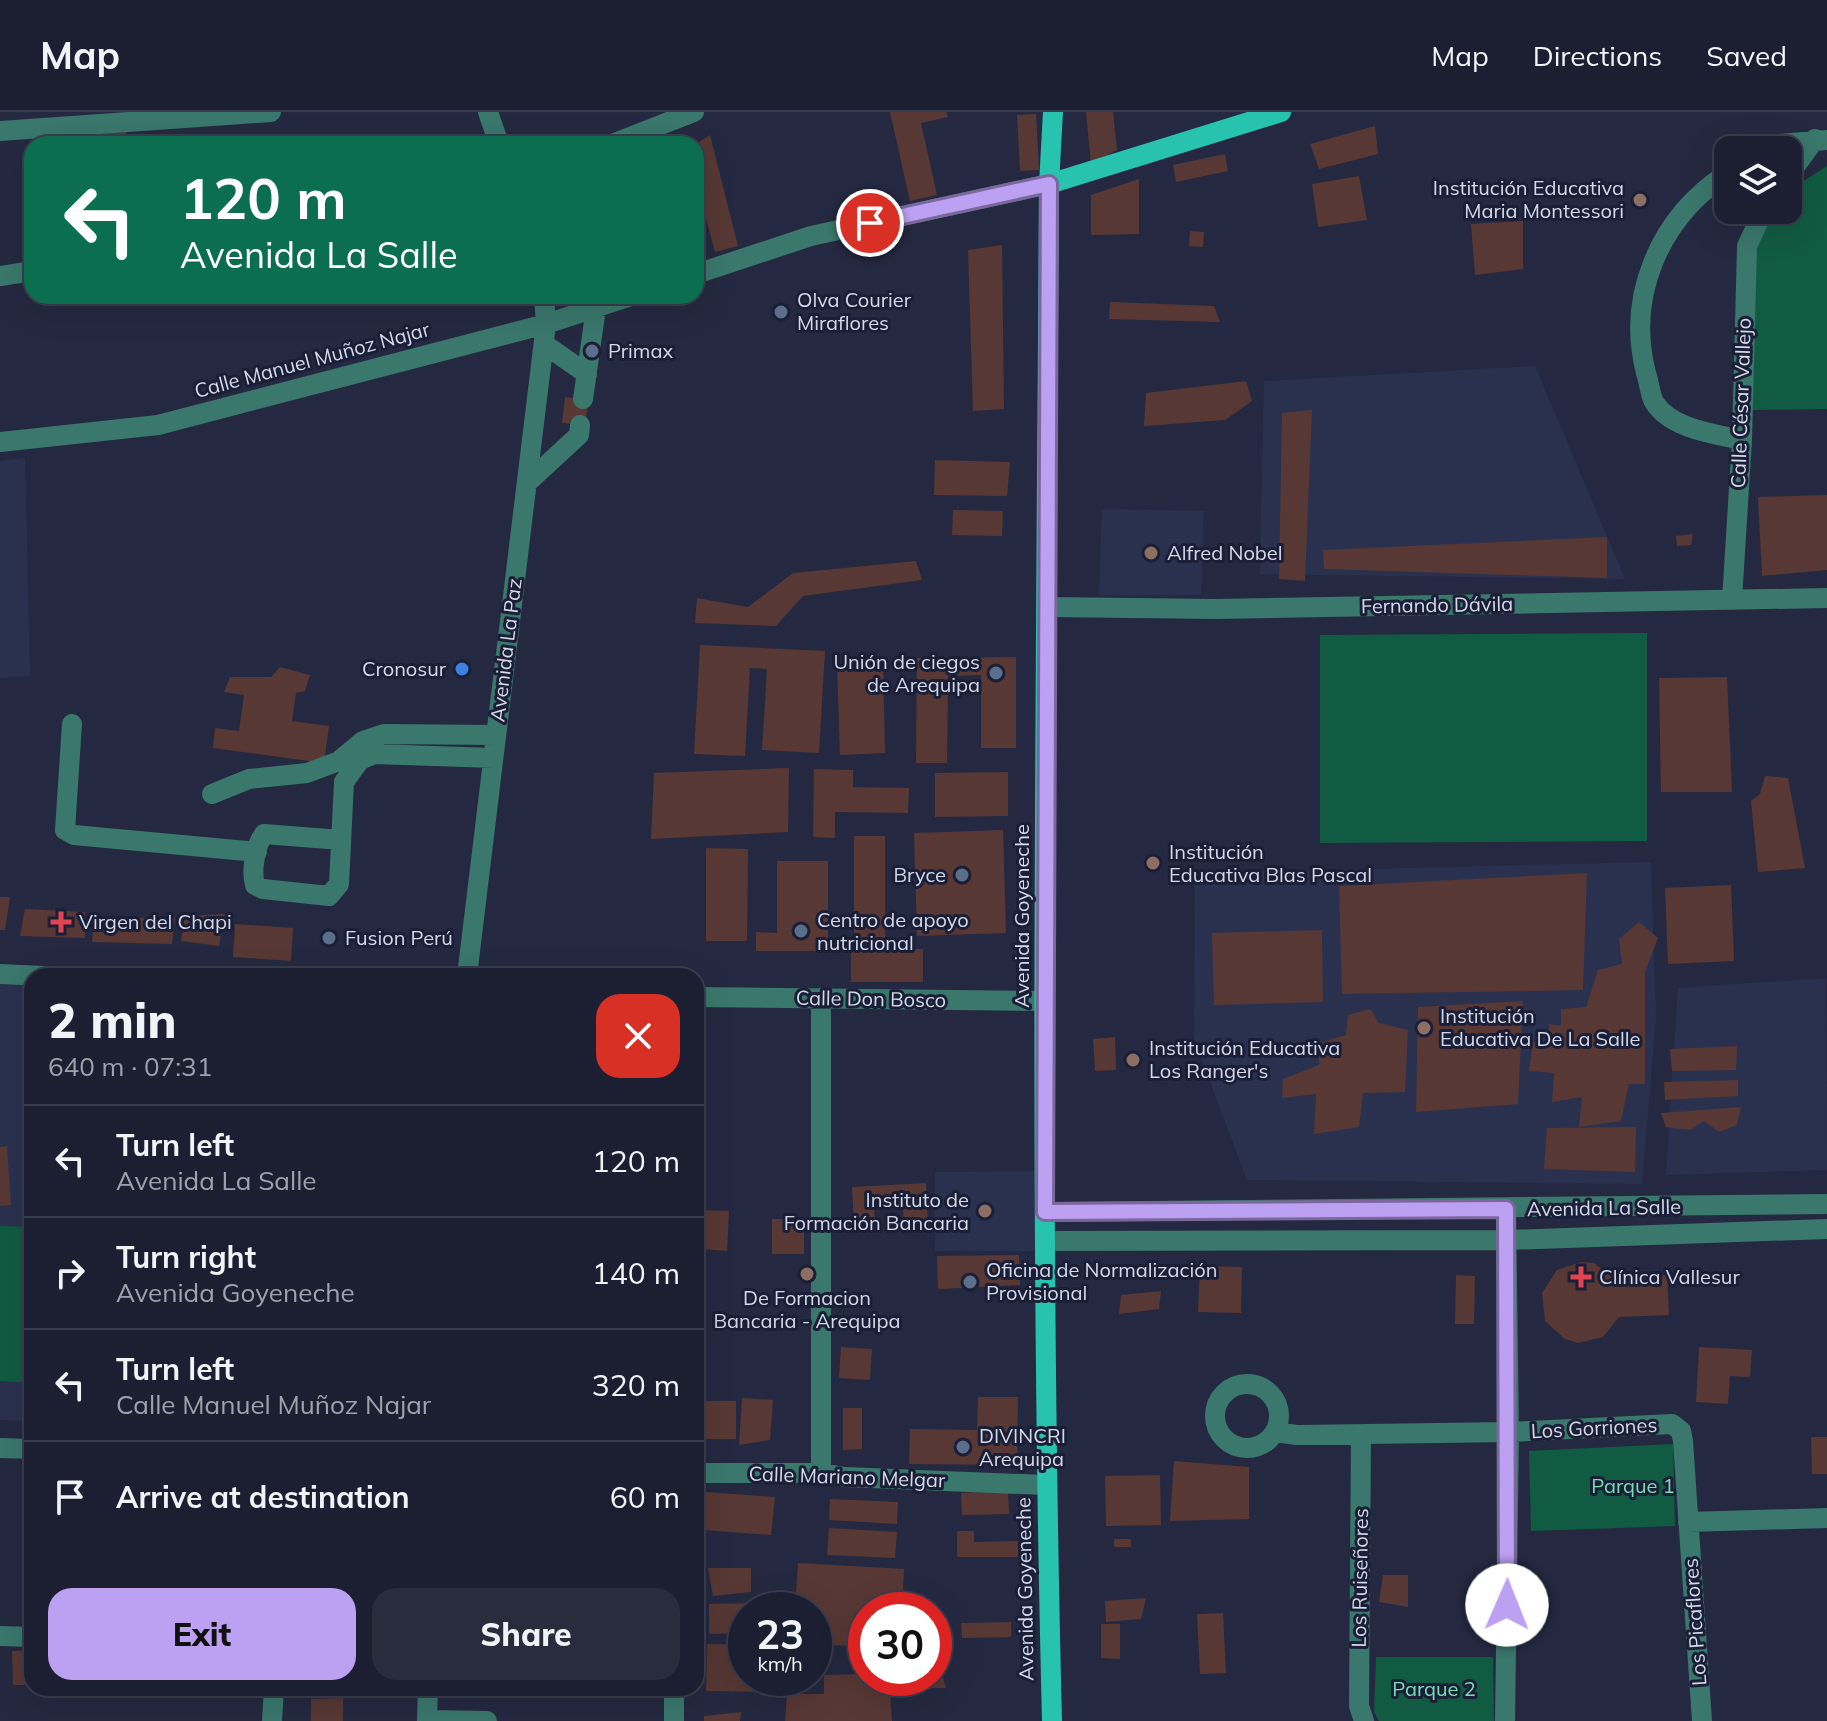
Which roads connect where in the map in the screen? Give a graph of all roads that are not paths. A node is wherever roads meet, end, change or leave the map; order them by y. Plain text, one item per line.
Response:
1 (271, 112) edge
2 (488, 112) edge
3 (694, 112) edge
4 (1053, 112) edge
5 (1281, 112) edge
6 (0, 131) edge
7 (496, 136) edge
8 (632, 136) edge
9 (1821, 140) edge
10 (1802, 161) edge
11 (1049, 184) junction
12 (1714, 185) edge
13 (1757, 224) edge
14 (704, 271) edge
15 (24, 272) edge
16 (0, 276) edge
17 (544, 304) edge
18 (608, 304) edge
19 (596, 308) junction
20 (545, 334) junction
21 (587, 374) junction
22 (583, 399) dead end
23 (580, 425) dead end
24 (1742, 440) junction
25 (0, 442) edge
26 (527, 483) junction
27 (1827, 598) edge
28 (1732, 600) junction
29 (1047, 607) junction
30 (72, 724) dead end
31 (496, 735) junction
32 (493, 758) junction
33 (212, 794) dead end
34 (341, 840) junction
35 (257, 852) junction
36 (468, 968) edge
37 (0, 974) edge
38 (24, 975) edge
39 (704, 997) edge
40 (821, 998) junction
41 (1045, 1001) junction
42 (1827, 1204) edge
43 (1506, 1209) junction
44 (1045, 1212) junction
45 (1827, 1229) edge
46 (1506, 1240) junction
47 (1046, 1241) junction
48 (1275, 1432) dead end
49 (1509, 1432) junction
50 (1361, 1435) junction
51 (0, 1448) edge
52 (24, 1449) edge
53 (704, 1473) edge
54 (821, 1473) junction
55 (1046, 1485) junction
56 (1827, 1518) edge
57 (1688, 1522) junction
58 (0, 1636) edge
59 (24, 1637) edge
60 (274, 1696) edge
61 (428, 1696) edge
62 (674, 1696) edge
63 (427, 1720) edge
64 (272, 1721) edge
65 (487, 1721) edge
66 (674, 1721) edge
67 (1052, 1721) edge
68 (1364, 1721) edge
69 (1505, 1721) edge
70 (1702, 1721) edge

1 - 6 street
2 - 7 street
3 - 8 street
4 - 11 main road, Avenida Goyeneche
5 - 11 main road
9 - 10 street
11 - 14 street
11 - 29 main road, Avenida Goyeneche
12 - 24 street
13 - 24 street, Calle César Vallejo
15 - 16 street
17 - 20 street, Avenida La Paz
18 - 19 street, Calle Manuel Muñoz Najar
19 - 20 street, Calle Manuel Muñoz Najar
19 - 21 street
20 - 21 street
20 - 25 street, Calle Manuel Muñoz Najar
20 - 26 street, Avenida La Paz
21 - 22 street
23 - 26 street
24 - 28 street, Calle César Vallejo
26 - 31 street, Avenida La Paz
27 - 28 street, Fernando Dávila
28 - 29 street, Fernando Dávila
29 - 41 main road, Avenida Goyeneche
30 - 35 street
31 - 32 street, Avenida La Paz
31 - 33 street
32 - 34 street
32 - 36 street, Avenida La Paz
34 - 35 street
34 - 35 street
37 - 38 street
39 - 40 street, Calle Don Bosco
40 - 41 street, Calle Don Bosco
40 - 54 street
41 - 44 main road, Avenida Goyeneche
42 - 43 street, Avenida La Salle
43 - 44 street, Avenida La Salle
43 - 46 street
44 - 47 main road, Avenida Goyeneche
45 - 46 street, Avenida La Salle
46 - 47 street, Avenida La Salle
46 - 49 street
47 - 55 main road, Avenida Goyeneche
48 - 50 street, Los Gorriones
49 - 50 street, Los Gorriones
49 - 57 street, Los Gorriones
49 - 69 street
50 - 68 street, Los Ruiseñores
51 - 52 street
53 - 54 street, Calle Mariano Melgar
54 - 55 street, Calle Mariano Melgar
55 - 67 main road, Avenida Goyeneche
56 - 57 street
57 - 70 street, Los Picaflores
58 - 59 street
60 - 64 street
61 - 63 street
62 - 66 street
63 - 65 street

